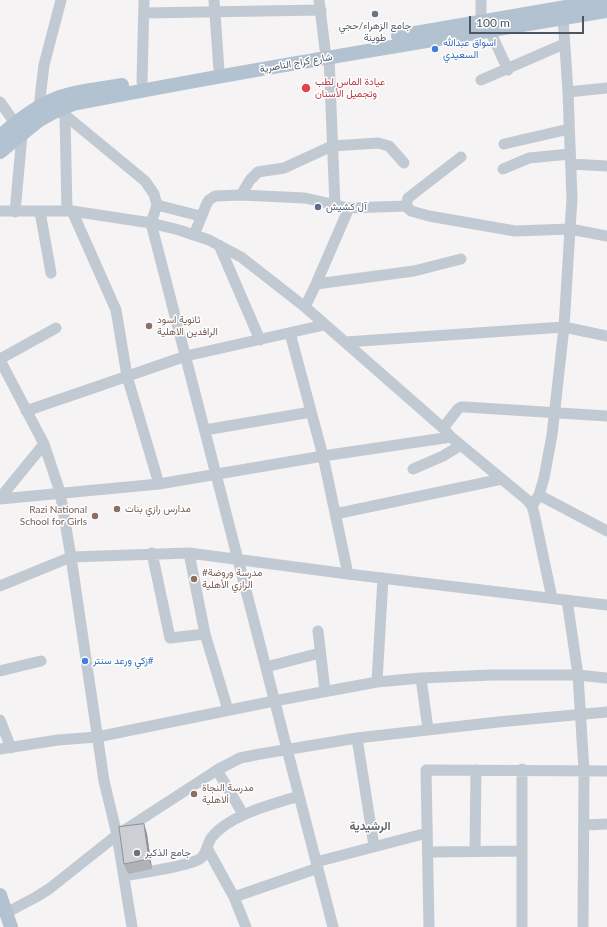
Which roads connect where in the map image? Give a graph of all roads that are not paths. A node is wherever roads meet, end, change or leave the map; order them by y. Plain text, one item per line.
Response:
1 (61, 0) edge
2 (144, 0) edge
3 (214, 0) edge
4 (481, 0) edge
5 (607, 1) edge
6 (320, 5) edge
7 (565, 8) edge
8 (607, 11) edge
9 (144, 13) junction
10 (215, 13) junction
11 (486, 27) junction
12 (564, 44) junction
13 (327, 53) junction
14 (219, 70) junction
15 (508, 70) junction
16 (481, 80) dead end
17 (142, 82) junction
18 (607, 88) edge
19 (568, 92) junction
20 (0, 102) edge
21 (39, 107) junction
22 (60, 113) junction
23 (15, 123) junction
24 (569, 130) junction
25 (22, 135) junction
26 (0, 136) edge
27 (504, 144) dead end
28 (332, 146) junction
29 (0, 152) edge
30 (461, 157) dead end
31 (570, 159) junction
32 (404, 163) dead end
33 (607, 166) edge
34 (504, 170) dead end
35 (241, 195) junction
36 (157, 205) junction
37 (335, 206) junction
38 (406, 206) junction
39 (349, 208) junction
40 (0, 211) edge
41 (69, 211) junction
42 (15, 212) junction
43 (40, 212) junction
44 (200, 216) junction
45 (151, 223) junction
46 (570, 229) junction
47 (194, 235) junction
48 (607, 236) edge
49 (219, 245) junction
50 (461, 258) dead end
51 (51, 273) dead end
52 (316, 284) junction
53 (305, 307) junction
54 (324, 325) junction
55 (564, 327) junction
56 (56, 328) dead end
57 (290, 333) junction
58 (607, 336) edge
59 (260, 340) junction
60 (346, 342) junction
61 (186, 356) junction
62 (0, 359) edge
63 (127, 376) junction
64 (26, 411) junction
65 (311, 412) junction
66 (555, 412) junction
67 (607, 416) edge
68 (443, 428) junction
69 (205, 430) junction
70 (452, 437) junction
71 (44, 444) junction
72 (461, 445) junction
73 (323, 456) junction
74 (413, 468) dead end
75 (216, 475) junction
76 (502, 479) junction
77 (159, 484) junction
78 (60, 492) junction
79 (539, 495) junction
80 (0, 498) edge
81 (532, 506) junction
82 (335, 514) junction
83 (607, 531) edge
84 (152, 553) junction
85 (189, 553) junction
86 (71, 556) junction
87 (238, 560) junction
88 (348, 574) junction
89 (383, 578) junction
90 (0, 586) edge
91 (552, 598) junction
92 (567, 600) junction
93 (607, 605) edge
94 (318, 631) dead end
95 (206, 634) junction
96 (320, 653) junction
97 (41, 661) dead end
98 (266, 666) junction
99 (0, 671) edge
100 (578, 675) junction
101 (422, 678) junction
102 (607, 678) edge
103 (377, 682) junction
104 (325, 691) junction
105 (274, 701) junction
106 (228, 710) junction
107 (607, 712) edge
108 (580, 716) junction
109 (0, 720) edge
110 (428, 729) junction
111 (96, 737) junction
112 (356, 738) junction
113 (5, 749) edge
114 (287, 749) junction
115 (217, 770) junction
116 (476, 770) junction
117 (522, 770) junction
118 (584, 771) junction
119 (607, 771) edge
120 (299, 796) junction
121 (243, 814) junction
122 (607, 824) edge
123 (584, 825) junction
124 (427, 833) junction
125 (117, 836) junction
126 (374, 846) junction
127 (207, 848) junction
128 (521, 851) junction
129 (428, 852) junction
130 (475, 852) junction
131 (317, 865) junction
132 (124, 876) junction
133 (0, 895) edge
134 (234, 897) junction
135 (6, 912) junction
136 (11, 927) edge
137 (132, 927) edge
138 (246, 927) edge
139 (333, 927) edge
140 (429, 927) edge
141 (522, 927) edge
142 (583, 927) edge

1 - 21 street
2 - 9 street
3 - 10 street
4 - 11 street
5 - 7 main road, شارع كراج الناصرية
6 - 10 street
6 - 13 street
7 - 8 main road, شارع كراج الناصرية
7 - 11 main road, شارع كراج الناصرية
7 - 12 street
9 - 10 street
9 - 17 street
10 - 14 street
11 - 13 main road, شارع كراج الناصرية
11 - 15 street
12 - 15 street
12 - 19 street
13 - 14 main road, شارع كراج الناصرية
13 - 22 main road, شارع كراج الناصرية
13 - 28 street
14 - 17 main road, شارع كراج الناصرية
15 - 16 street
17 - 21 main road, شارع كراج الناصرية
18 - 19 street
19 - 24 street
20 - 23 street
21 - 23 main road, شارع كراج الناصرية
22 - 25 main road, شارع كراج الناصرية
22 - 36 street
22 - 41 street
23 - 26 main road, شارع كراج الناصرية
24 - 27 street
24 - 31 street
25 - 29 main road, شارع كراج الناصرية
25 - 42 street
28 - 32 street
28 - 35 street
28 - 37 street
30 - 38 street
31 - 33 street
31 - 34 street
31 - 46 street
35 - 37 street
35 - 44 street
36 - 44 street
36 - 45 street
37 - 39 street
38 - 39 street
38 - 46 street
39 - 52 street
40 - 42 street
41 - 43 street
41 - 45 street
41 - 63 street
42 - 43 street
43 - 51 street
44 - 47 street
45 - 47 street
45 - 61 street
46 - 48 street
46 - 55 street
47 - 49 street
49 - 53 street
49 - 59 street
50 - 52 street
52 - 53 street
53 - 54 street
54 - 57 street
54 - 60 street
55 - 58 street
55 - 60 street
55 - 66 street
56 - 62 street
57 - 59 street
57 - 65 street
59 - 61 street
60 - 68 street
61 - 63 street
61 - 69 street
62 - 64 street
63 - 64 street
63 - 77 street
64 - 71 street
65 - 69 street
65 - 73 street
66 - 67 street
66 - 68 street
66 - 79 street
68 - 70 street
69 - 75 street
70 - 72 street
70 - 73 street
71 - 78 street
71 - 80 street
72 - 74 street
72 - 76 street
73 - 75 street
73 - 82 street
75 - 77 street
75 - 87 street
76 - 81 street
76 - 82 street
77 - 78 street
78 - 80 street
78 - 86 street
79 - 81 street
79 - 83 street
81 - 91 street
82 - 88 street
84 - 85 street
84 - 86 street
84 - 95 street
85 - 87 street
85 - 95 street
86 - 90 street
86 - 111 street
87 - 88 street
87 - 98 street
88 - 89 street
89 - 91 street
89 - 103 street
91 - 92 street
92 - 93 street
92 - 100 street
94 - 96 street
95 - 106 street
96 - 98 street
96 - 104 street
97 - 99 street
98 - 105 street
100 - 101 street
100 - 102 street
100 - 108 street
101 - 103 street
101 - 110 street
103 - 104 street
104 - 105 street
105 - 106 street
105 - 114 street
106 - 111 street
107 - 108 street
108 - 110 street
108 - 118 street
109 - 113 street
110 - 112 street
111 - 113 street
111 - 125 street
112 - 114 street
112 - 126 street
114 - 115 street
114 - 120 street
115 - 121 street
115 - 125 street
116 - 117 street
116 - 124 street
116 - 130 street
117 - 118 street
117 - 128 street
118 - 119 street
118 - 123 street
120 - 121 street
120 - 131 street
121 - 127 street
122 - 123 street
123 - 142 street
124 - 126 street
124 - 129 street
125 - 132 street
125 - 135 street
126 - 131 street
127 - 132 street
127 - 134 street
128 - 130 street
128 - 141 street
129 - 130 street
129 - 140 street
131 - 134 street
131 - 139 street
132 - 137 street
133 - 135 main road
134 - 138 street
135 - 136 main road

